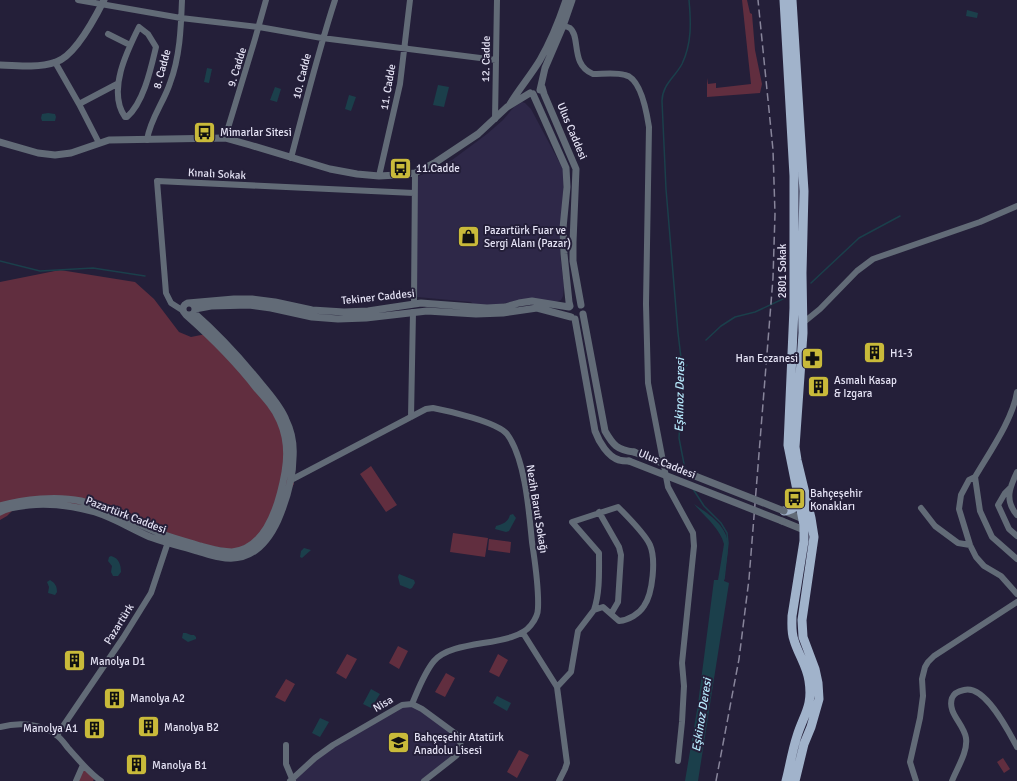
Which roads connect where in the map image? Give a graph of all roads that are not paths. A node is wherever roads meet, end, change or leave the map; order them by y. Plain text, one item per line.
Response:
1 (78, 0) edge
2 (182, 0) edge
3 (266, 0) edge
4 (335, 0) edge
5 (410, 0) edge
6 (497, 0) edge
7 (566, 0) edge
8 (572, 0) edge
9 (784, 0) edge
10 (792, 0) edge
11 (103, 2) edge
12 (182, 18) junction
13 (561, 25) junction
14 (258, 28) junction
15 (108, 34) dead end
16 (322, 38) junction
17 (130, 45) junction
18 (404, 48) junction
19 (496, 60) junction
20 (55, 62) junction
21 (0, 65) edge
22 (526, 79) junction
23 (117, 84) junction
24 (542, 85) junction
25 (531, 93) junction
26 (79, 104) junction
27 (507, 107) junction
28 (495, 119) junction
29 (225, 138) junction
30 (147, 140) junction
31 (0, 142) edge
32 (99, 143) junction
33 (290, 158) junction
34 (415, 173) junction
35 (379, 176) junction
36 (414, 193) junction
37 (1017, 206) edge
38 (794, 297) junction
39 (188, 303) junction
40 (414, 304) junction
41 (581, 305) junction
42 (209, 306) junction
43 (569, 307) junction
44 (194, 311) junction
45 (412, 312) junction
46 (184, 313) junction
47 (583, 314) junction
48 (573, 318) junction
49 (804, 322) junction
50 (205, 323) junction
51 (1017, 392) edge
52 (411, 417) junction
53 (1017, 472) edge
54 (975, 477) junction
55 (291, 480) junction
56 (283, 483) junction
57 (1010, 488) junction
58 (800, 500) junction
59 (0, 506) edge
60 (921, 508) dead end
61 (784, 511) junction
62 (0, 512) edge
63 (598, 512) junction
64 (1017, 514) edge
65 (807, 523) junction
66 (1017, 536) edge
67 (171, 540) junction
68 (970, 545) junction
69 (1017, 558) edge
70 (1017, 594) edge
71 (1017, 602) edge
72 (594, 610) junction
73 (611, 614) junction
74 (523, 633) junction
75 (557, 687) junction
76 (412, 704) junction
77 (0, 727) edge
78 (57, 735) junction
79 (286, 745) dead end
80 (1017, 747) edge
81 (678, 761) dead end
82 (83, 765) junction
83 (76, 781) edge
84 (101, 781) edge
85 (292, 781) edge
86 (424, 781) edge
87 (559, 781) edge
88 (786, 781) edge
89 (796, 781) edge
90 (916, 781) edge
91 (952, 781) edge

1 - 11 street
2 - 12 street, 8. Cadde
3 - 14 street, 9. Cadde
4 - 16 street, 10. Cadde
5 - 18 street, 11. Cadde
6 - 19 street, 12. Cadde
7 - 13 street
8 - 13 street
9 - 38 main road, 2801 Sokak
10 - 49 main road, 2801 Sokak
11 - 12 street
11 - 20 street
12 - 14 street
12 - 30 street, 8. Cadde
13 - 22 street
13 - 24 street
13 - 81 street
14 - 16 street
14 - 29 street, 9. Cadde
15 - 17 street
16 - 18 street
16 - 33 street, 10. Cadde
17 - 23 street
17 - 23 street
18 - 19 street
18 - 35 street, 11. Cadde
19 - 28 street, 12. Cadde
20 - 21 street
20 - 26 street
22 - 24 street
22 - 25 street
22 - 27 street
23 - 26 street
24 - 25 street
24 - 41 street, Ulus Caddesi
25 - 27 street
25 - 43 street, Ulus Caddesi
26 - 32 street
27 - 28 street
28 - 34 street
29 - 30 street
29 - 33 street
30 - 32 street
31 - 32 street
33 - 35 street
34 - 35 street
34 - 36 street
36 - 40 street
36 - 46 street, Kınalı Sokak
37 - 49 street
38 - 49 main road
38 - 58 main road, 2801 Sokak
39 - 40 street, Tekiner Caddesi
39 - 44 street
39 - 46 street
40 - 43 street, Tekiner Caddesi
41 - 43 street
41 - 47 street, Ulus Caddesi
42 - 44 street, Tekiner Caddesi
42 - 45 street, Tekiner Caddesi
42 - 50 street
43 - 48 street, Ulus Caddesi
44 - 46 street, Tekiner Caddesi
44 - 50 street
45 - 48 street, Tekiner Caddesi
45 - 52 street
46 - 56 street
47 - 48 street
47 - 61 street, Ulus Caddesi, bridge
48 - 65 street, Ulus Caddesi, bridge
49 - 65 main road, 2801 Sokak
50 - 55 street
51 - 54 street
52 - 55 street, Nezih Barut Sokağı
52 - 74 street, Nezih Barut Sokağı
53 - 57 street
54 - 68 street
54 - 69 street
55 - 56 street
55 - 67 street
56 - 67 street
57 - 64 street
57 - 66 street
58 - 61 main road
58 - 65 main road, 2801 Sokak
59 - 67 street, Pazartürk Caddesi
60 - 68 street
61 - 65 street, Ulus Caddesi
62 - 67 street, Pazartürk Caddesi
63 - 72 street
63 - 73 street
63 - 73 street
65 - 88 main road, 2801 Sokak
65 - 89 main road
67 - 78 street, Pazartürk
68 - 70 street
71 - 90 street
72 - 73 street
72 - 75 street
74 - 75 street
74 - 76 street
75 - 87 street
76 - 85 street, Nisa
76 - 86 street, Nisa
77 - 78 street
78 - 82 street
79 - 85 street
80 - 91 street
82 - 83 street
82 - 84 street

